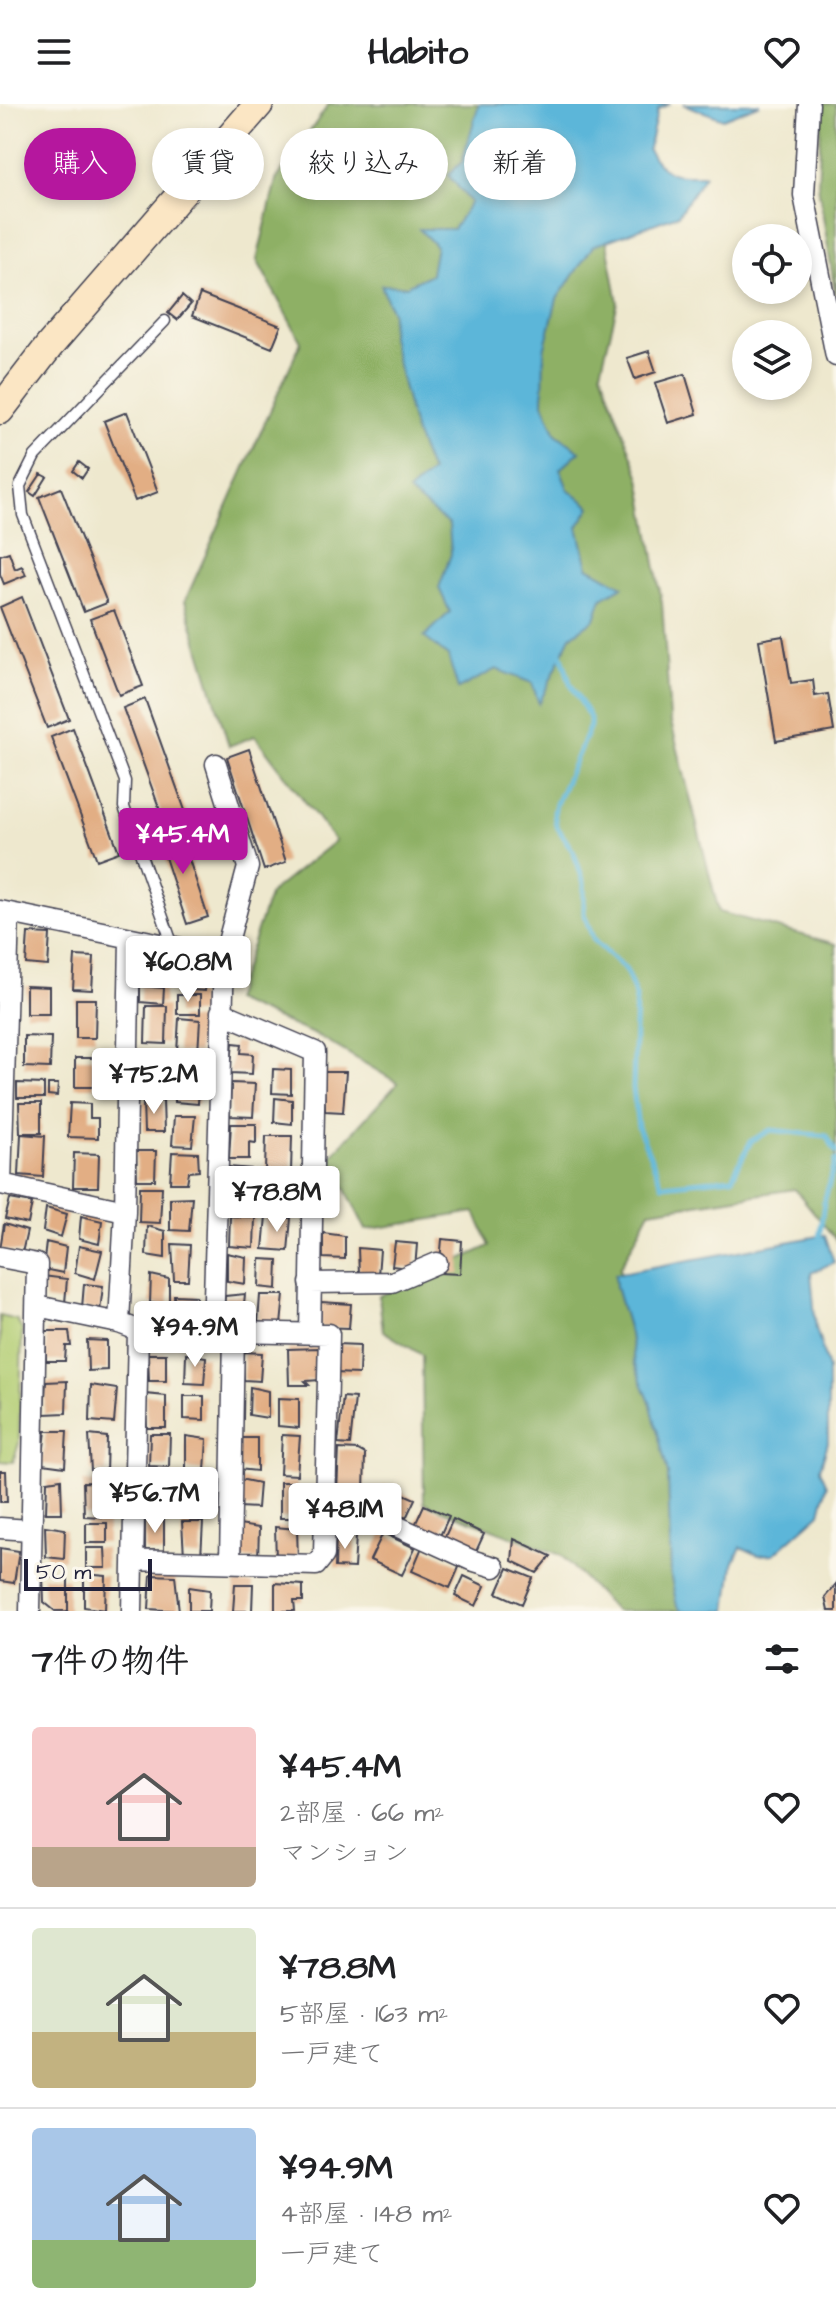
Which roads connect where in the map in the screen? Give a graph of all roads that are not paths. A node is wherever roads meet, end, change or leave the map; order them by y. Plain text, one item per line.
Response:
1 (259, 104) edge
2 (809, 104) edge
3 (165, 321) dead end
4 (836, 356) edge
5 (0, 410) edge
6 (216, 764) dead end
7 (5, 912) edge
8 (130, 938) junction
9 (174, 947) junction
10 (224, 957) junction
11 (221, 1012) junction
12 (0, 1186) edge
13 (125, 1211) junction
14 (0, 1257) edge
15 (437, 1263) dead end
16 (310, 1283) junction
17 (37, 1306) junction
18 (129, 1327) junction
19 (213, 1332) junction
20 (234, 1332) junction
21 (310, 1334) junction
22 (326, 1494) junction
23 (0, 1528) edge
24 (30, 1530) junction
25 (133, 1560) junction
26 (230, 1562) junction
27 (494, 1567) dead end
28 (30, 1611) edge
29 (132, 1611) edge

1 - 5 street
2 - 4 street
3 - 9 lane
6 - 10 street
7 - 8 street
7 - 12 street
8 - 9 street
8 - 13 street
9 - 10 street
10 - 11 street
11 - 16 street
11 - 19 street
12 - 13 street
13 - 18 street
14 - 17 street
15 - 16 street
16 - 21 street
17 - 18 street
17 - 24 street
18 - 19 street
18 - 25 street
19 - 20 street
20 - 21 street
20 - 26 street
21 - 22 street
22 - 26 street
22 - 27 street
23 - 24 street
24 - 28 street
25 - 26 street
25 - 29 street

